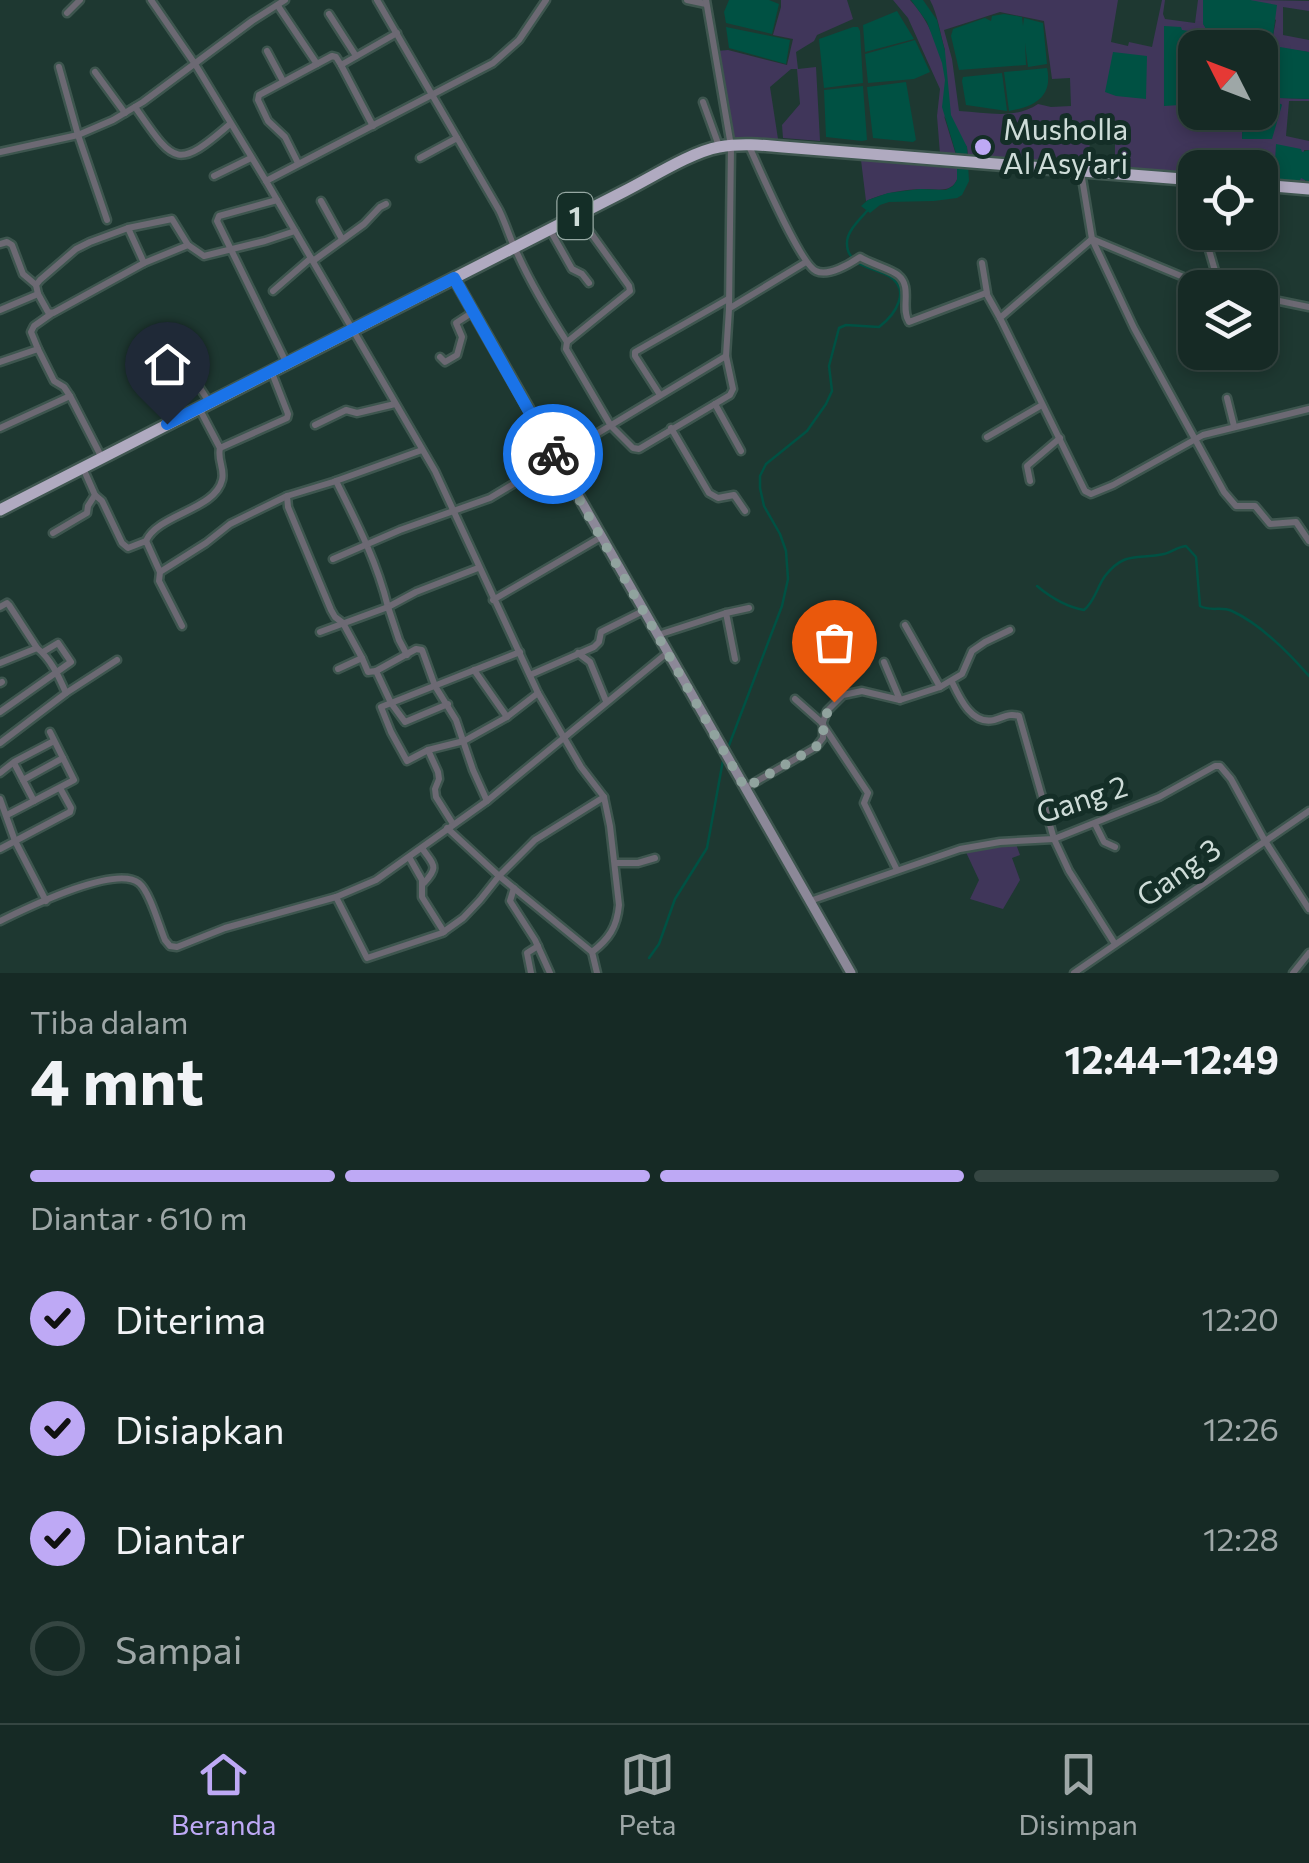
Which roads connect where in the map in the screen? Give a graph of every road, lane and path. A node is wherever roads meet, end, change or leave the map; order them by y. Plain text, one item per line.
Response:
1 (80, 0) edge
2 (151, 0) edge
3 (286, 0) edge
4 (377, 0) edge
5 (546, 0) edge
6 (687, 0) edge
7 (706, 2) edge
8 (278, 6) junction
9 (67, 13) dead end
10 (329, 14) dead end
11 (397, 32) junction
12 (267, 50) dead end
13 (356, 56) junction
14 (195, 64) junction
15 (317, 64) junction
16 (341, 65) junction
17 (59, 67) dead end
18 (95, 72) dead end
19 (282, 81) junction
20 (433, 95) junction
21 (703, 102) dead end
22 (135, 107) junction
23 (125, 113) junction
24 (230, 124) junction
25 (373, 126) junction
26 (78, 135) junction
27 (457, 138) junction
28 (748, 145) junction
29 (725, 147) junction
30 (0, 152) edge
31 (251, 158) junction
32 (420, 158) dead end
33 (298, 163) junction
34 (1080, 171) junction
35 (214, 176) dead end
36 (1178, 179) edge
37 (266, 181) junction
38 (1278, 186) edge
39 (1309, 189) edge
40 (277, 200) junction
41 (320, 200) dead end
42 (386, 204) dead end
43 (578, 215) junction
44 (107, 220) dead end
45 (128, 228) junction
46 (550, 229) junction
47 (295, 231) junction
48 (342, 239) junction
49 (1092, 239) junction
50 (0, 244) edge
51 (188, 245) junction
52 (514, 248) junction
53 (230, 250) junction
54 (312, 260) junction
55 (806, 262) junction
56 (982, 262) dead end
57 (144, 264) junction
58 (1178, 274) edge
59 (454, 278) junction
60 (589, 284) dead end
61 (36, 285) junction
62 (273, 292) dead end
63 (987, 293) junction
64 (38, 294) junction
65 (728, 299) junction
66 (1278, 301) edge
67 (1309, 307) edge
68 (729, 309) junction
69 (0, 310) edge
70 (473, 312) junction
71 (51, 314) junction
72 (1000, 318) junction
73 (354, 329) junction
74 (568, 342) junction
75 (38, 349) junction
76 (191, 353) dead end
77 (726, 356) junction
78 (440, 357) dead end
79 (0, 362) edge
80 (287, 364) junction
81 (272, 372) junction
82 (660, 395) junction
83 (70, 396) junction
84 (1227, 398) dead end
85 (395, 404) junction
86 (715, 404) junction
87 (1042, 404) junction
88 (204, 405) junction
89 (1309, 409) edge
90 (314, 424) dead end
91 (612, 426) junction
92 (1234, 426) junction
93 (0, 428) edge
94 (671, 428) junction
95 (987, 437) dead end
96 (1060, 438) junction
97 (1194, 439) junction
98 (220, 448) junction
99 (422, 450) junction
100 (741, 451) dead end
101 (102, 458) junction
102 (556, 459) junction
103 (83, 467) junction
104 (336, 481) junction
105 (1030, 481) dead end
106 (95, 494) junction
107 (287, 496) junction
108 (0, 510) edge
109 (454, 510) junction
110 (745, 511) dead end
111 (1309, 517) edge
112 (1296, 522) junction
113 (53, 533) dead end
114 (600, 537) junction
115 (146, 541) junction
116 (1309, 541) edge
117 (367, 543) junction
118 (333, 560) dead end
119 (478, 568) junction
120 (160, 572) junction
121 (493, 600) junction
122 (0, 607) edge
123 (388, 607) junction
124 (749, 608) dead end
125 (643, 611) junction
126 (726, 613) junction
127 (343, 623) junction
128 (906, 625) dead end
129 (182, 626) dead end
130 (1010, 630) dead end
131 (320, 632) dead end
132 (657, 636) junction
133 (40, 650) junction
134 (520, 652) junction
135 (578, 652) junction
136 (666, 653) junction
137 (407, 655) junction
138 (362, 658) junction
139 (735, 659) dead end
140 (116, 660) dead end
141 (884, 662) dead end
142 (0, 664) edge
143 (338, 669) dead end
144 (376, 670) junction
145 (474, 670) junction
146 (57, 672) junction
147 (530, 675) junction
148 (952, 682) junction
149 (435, 686) junction
150 (940, 688) junction
151 (66, 693) junction
152 (538, 693) junction
153 (795, 699) dead end
154 (900, 700) junction
155 (606, 701) junction
156 (391, 703) junction
157 (448, 704) junction
158 (0, 712) edge
159 (507, 718) junction
160 (823, 728) junction
161 (50, 732) dead end
162 (565, 738) junction
163 (54, 741) junction
164 (464, 741) junction
165 (0, 743) edge
166 (428, 750) junction
167 (63, 758) junction
168 (0, 760) edge
169 (14, 762) junction
170 (2, 772) edge
171 (22, 780) junction
172 (60, 788) junction
173 (745, 788) junction
174 (604, 797) junction
175 (0, 799) edge
176 (487, 800) junction
177 (34, 802) junction
178 (1309, 811) edge
179 (6, 815) junction
180 (1095, 824) junction
181 (450, 826) junction
182 (1054, 839) junction
183 (15, 841) junction
184 (1265, 841) junction
185 (1115, 846) dead end
186 (0, 848) edge
187 (422, 848) junction
188 (408, 857) junction
189 (655, 858) dead end
190 (615, 863) junction
191 (897, 870) junction
192 (499, 876) junction
193 (423, 884) junction
194 (514, 888) junction
195 (336, 896) junction
196 (46, 901) junction
197 (810, 901) junction
198 (1309, 910) edge
199 (0, 921) edge
200 (444, 932) junction
201 (1115, 944) junction
202 (538, 946) junction
203 (592, 952) junction
204 (1309, 953) edge
205 (530, 973) edge
206 (550, 973) edge
207 (597, 973) edge
208 (851, 973) edge
209 (1074, 973) edge
210 (1293, 973) edge

1 - 9 street
2 - 14 street
3 - 8 street
4 - 11 street
5 - 20 street
6 - 7 street
7 - 29 street
8 - 14 street
8 - 15 street
10 - 13 street
11 - 13 street
11 - 20 street
12 - 19 street
13 - 16 street
14 - 22 street
14 - 24 street
15 - 16 street
15 - 19 street
16 - 25 street
17 - 26 street
18 - 23 street
19 - 33 street
20 - 25 street
20 - 27 street
21 - 29 street
22 - 23 street
22 - 24 street
23 - 26 street
24 - 31 street
25 - 33 street
26 - 30 street
26 - 44 street
27 - 32 street
27 - 52 street
28 - 29 highway, 1
28 - 34 highway, 1
28 - 55 street
29 - 43 highway, 1
29 - 65 street
31 - 35 street
31 - 37 street
33 - 37 street
34 - 36 highway, 1
34 - 49 street
37 - 40 street
38 - 39 highway
40 - 47 street
40 - 53 street
41 - 48 street
42 - 48 street
43 - 46 highway, 1
43 - 74 street
45 - 51 street
45 - 57 street
45 - 61 street
46 - 52 highway, 1
46 - 60 street
47 - 53 street
47 - 54 street
48 - 54 street
49 - 58 street
49 - 72 street
49 - 97 street
50 - 61 street
51 - 53 street
51 - 57 street
52 - 59 highway, 1
52 - 74 street
53 - 80 street
54 - 62 street
54 - 73 street
55 - 63 street
55 - 68 street
56 - 63 street
57 - 71 street
59 - 70 main road
59 - 73 highway, 1
61 - 64 street
63 - 72 street
64 - 69 street
64 - 71 street
65 - 68 street
65 - 82 street
66 - 67 street
68 - 77 street
70 - 78 street
70 - 102 main road
71 - 75 street
72 - 87 street
73 - 80 highway, 1
73 - 85 street
74 - 91 street
75 - 79 street
75 - 83 street
76 - 88 street
77 - 82 street
77 - 86 street
80 - 81 highway, 1
81 - 88 highway, 1
81 - 98 street
82 - 91 street
83 - 93 street
83 - 101 street
84 - 92 street
85 - 90 street
85 - 99 street
86 - 94 street
86 - 100 street
87 - 95 street
87 - 96 street
88 - 98 street
88 - 101 highway, 1
89 - 92 street
91 - 94 street
91 - 102 street
92 - 97 street
94 - 110 street
96 - 97 street
96 - 105 street
97 - 112 street
98 - 115 street
99 - 104 street
99 - 109 street
101 - 103 highway, 1
102 - 109 street
102 - 114 main road
103 - 106 street
103 - 108 highway, 1
104 - 107 street
104 - 117 street
106 - 113 street
106 - 115 street
107 - 120 street
107 - 127 street
109 - 117 street
109 - 119 street
111 - 112 street
112 - 116 street
114 - 121 street
114 - 125 main road
115 - 120 street
117 - 118 street
117 - 123 street
119 - 121 street
119 - 123 street
120 - 129 street
121 - 134 street
122 - 133 street
123 - 127 street
123 - 137 street
124 - 126 street
125 - 132 main road
125 - 135 street
126 - 132 street
126 - 139 street
127 - 131 street
127 - 138 street
128 - 150 street
130 - 148 street
132 - 136 main road
133 - 142 street
133 - 146 street
133 - 146 street
134 - 145 street
134 - 147 street
135 - 147 street
135 - 155 street
136 - 155 street
136 - 173 main road
137 - 144 street
137 - 149 street
138 - 143 street
138 - 144 street
140 - 151 street
141 - 154 street
144 - 156 street
145 - 149 street
145 - 159 street
146 - 151 street
146 - 158 street
147 - 152 street
148 - 150 street
148 - 182 street
149 - 156 street
149 - 157 street
150 - 154 street
151 - 165 street
152 - 159 street
152 - 162 street
153 - 160 street
154 - 160 street
155 - 162 street
156 - 157 street
156 - 166 street
157 - 164 street
159 - 164 street
160 - 173 street
160 - 191 street
161 - 163 street
162 - 174 street
162 - 176 street
163 - 167 street
163 - 169 street
164 - 166 street
164 - 176 street
166 - 181 street
167 - 171 street
167 - 172 street
168 - 170 street
169 - 170 street
169 - 171 street
171 - 177 street
172 - 177 street
172 - 183 street
173 - 197 main road
174 - 190 street
174 - 192 street
175 - 179 street
176 - 181 street
177 - 179 street
178 - 184 street, Gang 3
179 - 183 street
180 - 182 street, Gang 2
180 - 184 street, Gang 2
180 - 185 street
181 - 187 street
181 - 192 street
182 - 191 street, Gang 2
182 - 201 street
183 - 186 street
183 - 196 street
184 - 198 street
184 - 201 street, Gang 3
187 - 188 street
187 - 193 street
188 - 193 street
188 - 195 street
189 - 190 street
190 - 203 street
191 - 197 street, Gang 2
192 - 194 street
192 - 200 street
193 - 200 street
194 - 202 street
194 - 203 street
195 - 196 street
195 - 200 street
196 - 199 street
197 - 208 main road
201 - 209 street, Gang 3
202 - 205 street
202 - 206 street
203 - 207 street
204 - 210 street

